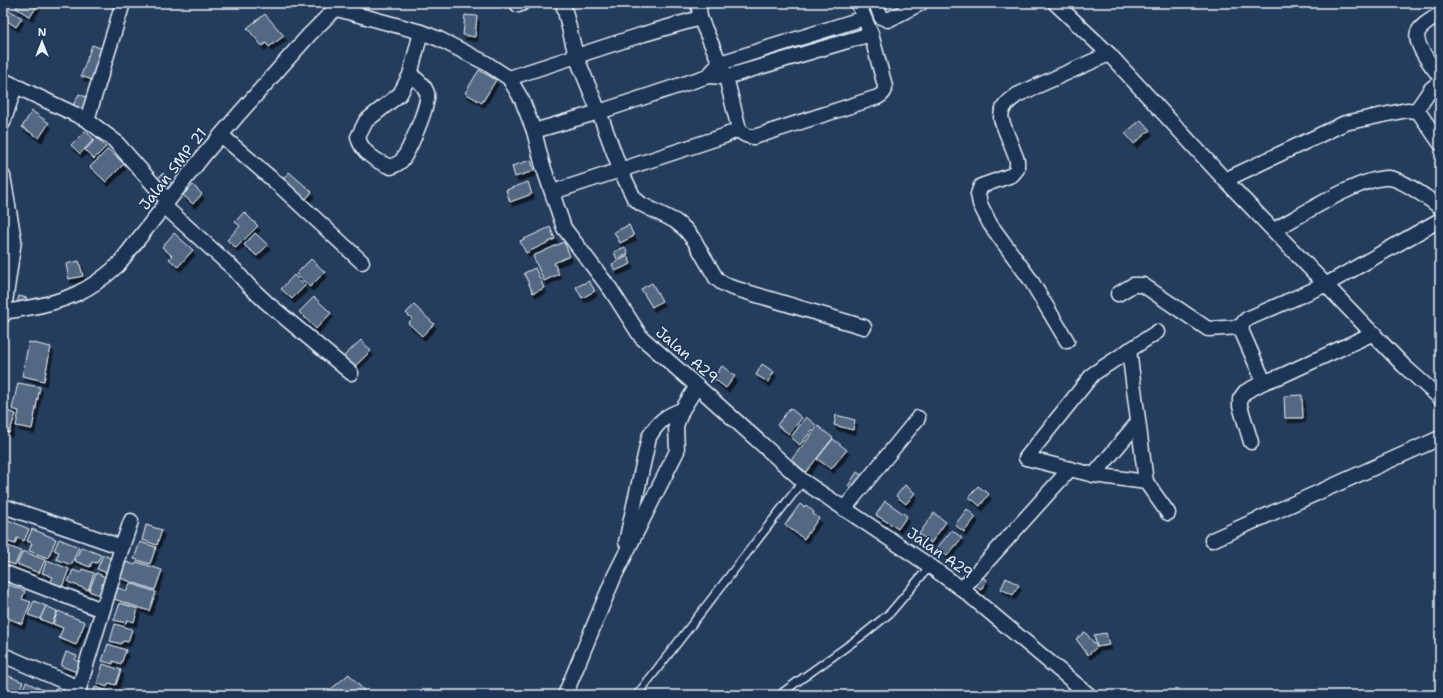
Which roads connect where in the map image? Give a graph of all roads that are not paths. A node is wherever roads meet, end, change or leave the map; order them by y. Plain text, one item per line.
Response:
1 (123, 3) edge
2 (563, 3) edge
3 (701, 3) edge
4 (858, 3) edge
5 (876, 3) edge
6 (922, 3) edge
7 (1055, 3) edge
8 (339, 6) edge
9 (1440, 14) edge
10 (700, 18) junction
11 (864, 18) junction
12 (421, 32) junction
13 (871, 34) junction
14 (1109, 54) junction
15 (576, 56) junction
16 (720, 63) junction
17 (410, 75) junction
18 (708, 76) junction
19 (726, 77) junction
20 (1440, 77) edge
21 (509, 78) junction
22 (1440, 82) edge
23 (9, 83) edge
24 (1416, 110) junction
25 (599, 112) junction
26 (87, 120) junction
27 (3, 123) edge
28 (739, 129) junction
29 (534, 131) junction
30 (221, 135) junction
31 (1440, 143) edge
32 (620, 169) junction
33 (3, 176) edge
34 (1225, 180) junction
35 (553, 192) junction
36 (166, 203) junction
37 (1440, 206) edge
38 (1440, 220) edge
39 (1274, 230) junction
40 (8, 238) edge
41 (362, 262) dead end
42 (1327, 284) junction
43 (1118, 294) dead end
44 (3, 313) edge
45 (864, 327) dead end
46 (1241, 327) junction
47 (1157, 332) dead end
48 (1374, 333) junction
49 (1067, 341) dead end
50 (1129, 350) junction
51 (351, 373) dead end
52 (1264, 382) junction
53 (697, 386) junction
54 (1440, 398) edge
55 (682, 410) junction
56 (918, 418) dead end
57 (1138, 422) junction
58 (1440, 438) edge
59 (1251, 442) dead end
60 (1070, 469) junction
61 (1094, 475) junction
62 (803, 481) junction
63 (1146, 482) junction
64 (3, 506) edge
65 (844, 509) junction
66 (1168, 513) dead end
67 (130, 521) dead end
68 (1212, 540) dead end
69 (122, 547) junction
70 (622, 562) junction
71 (930, 566) junction
72 (3, 572) edge
73 (962, 589) junction
74 (102, 610) junction
75 (3, 655) edge
76 (78, 692) edge
77 (783, 692) dead end
78 (565, 695) edge
79 (637, 695) edge
80 (1089, 695) edge

1 - 26 street
2 - 15 street
3 - 10 street
4 - 11 street
5 - 6 street
7 - 14 street
8 - 12 street, Jalan A29
8 - 30 street, Jalan SMP 21
9 - 20 street
10 - 15 street
10 - 16 street
11 - 13 street
11 - 16 street
12 - 17 street
12 - 21 street, Jalan A29
13 - 19 street
13 - 28 street
14 - 34 street
14 - 49 street
15 - 21 street
15 - 25 street
16 - 18 street
16 - 19 street
17 - 17 street
18 - 19 street
18 - 25 street
19 - 28 street
21 - 29 street, Jalan A29
22 - 24 street
23 - 26 street
23 - 27 street
24 - 31 street
24 - 34 street
25 - 29 street
25 - 32 street
26 - 36 street
28 - 32 street
29 - 35 street, Jalan A29
30 - 36 street, Jalan SMP 21
30 - 41 street
32 - 35 street
32 - 45 street
33 - 40 street
34 - 39 street
35 - 53 street, Jalan A29
36 - 44 street, Jalan SMP 21
36 - 51 street
37 - 39 street
38 - 42 street
39 - 42 street
40 - 44 street
42 - 46 street
42 - 48 street
43 - 46 street
46 - 52 street
47 - 50 street
48 - 52 street
48 - 54 street
50 - 57 street
50 - 60 street
52 - 59 street
53 - 55 street
53 - 62 street, Jalan A29
55 - 70 street
55 - 70 street
56 - 65 street
57 - 61 street
57 - 63 street
58 - 68 street
60 - 61 street
60 - 73 street
61 - 63 street
62 - 65 street, Jalan A29
62 - 79 lane
63 - 66 street
64 - 69 street
65 - 71 street, Jalan A29
67 - 69 street
69 - 74 street
70 - 78 street
71 - 73 street, Jalan A29
71 - 77 lane
72 - 74 street
73 - 80 street, Jalan A29
74 - 76 street
75 - 76 street

